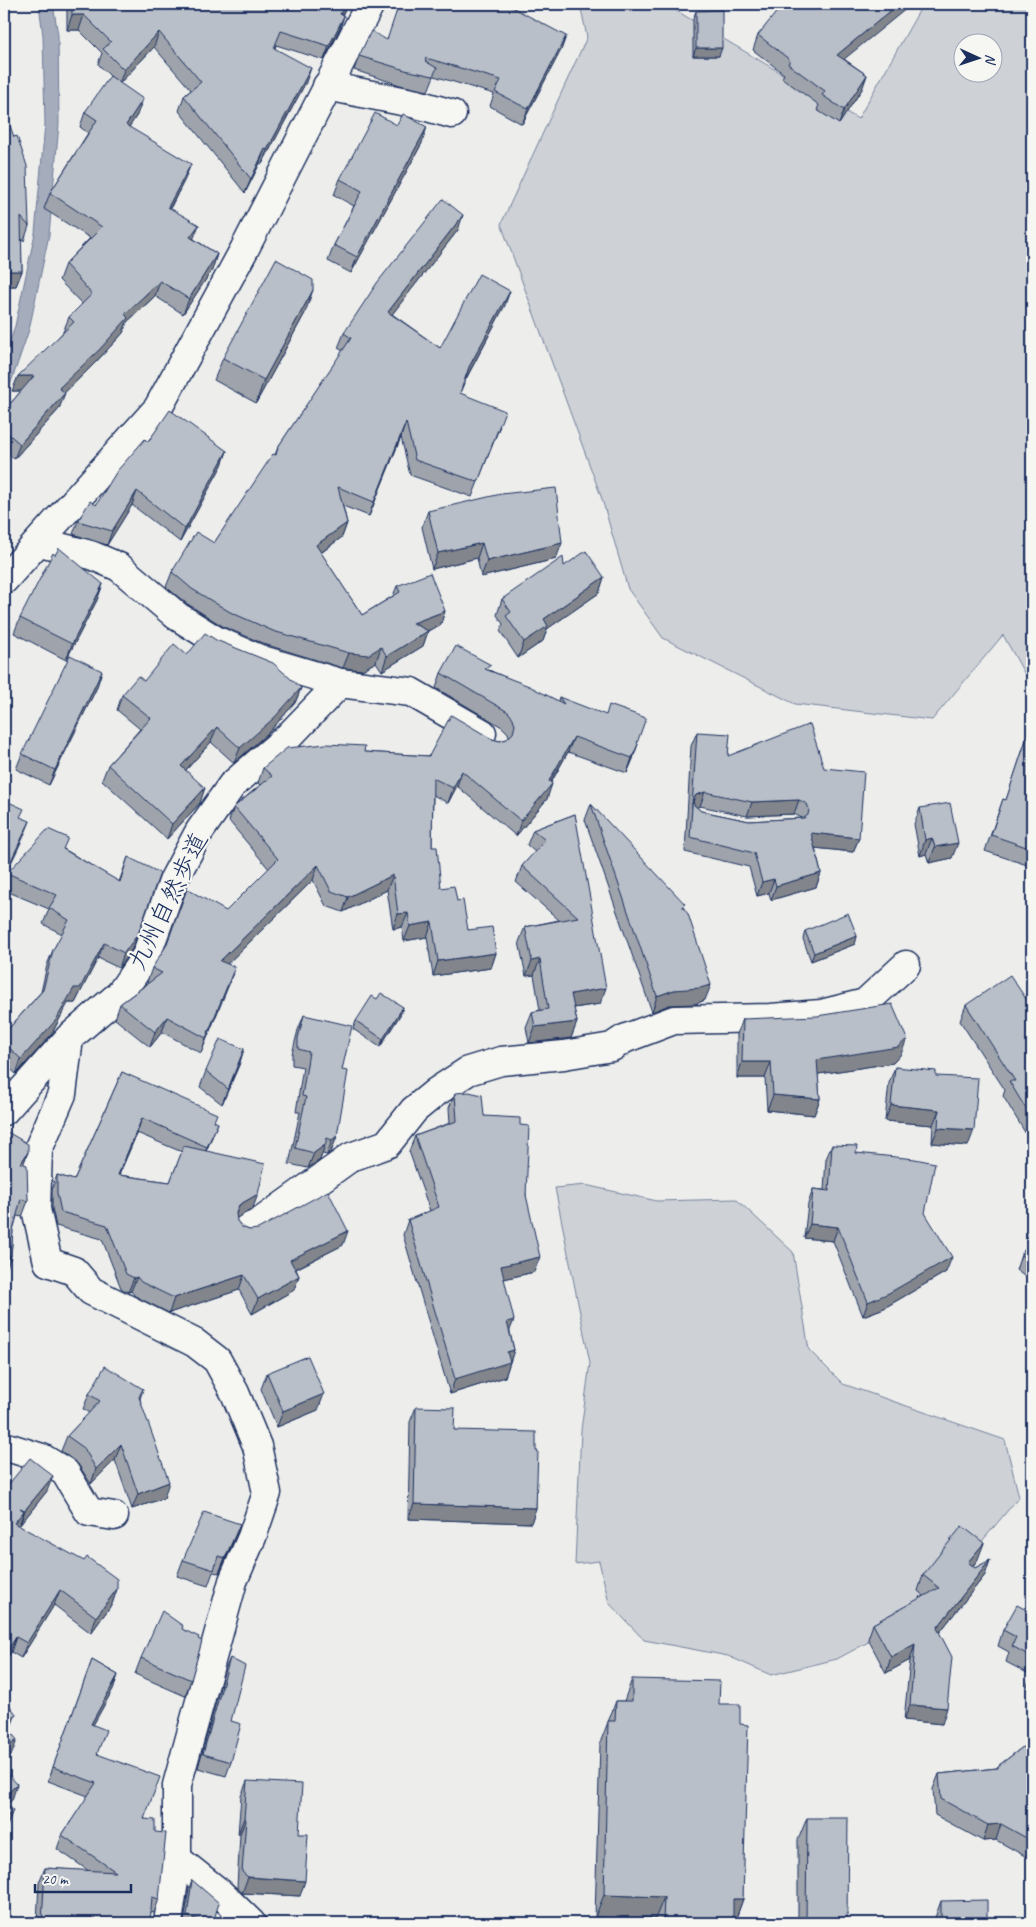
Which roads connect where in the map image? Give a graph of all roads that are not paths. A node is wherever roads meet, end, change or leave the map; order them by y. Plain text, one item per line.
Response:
1 (370, 4) edge
2 (327, 86) junction
3 (452, 114) dead end
4 (42, 539) junction
5 (4, 580) edge
6 (340, 684) junction
7 (494, 740) edge
8 (906, 965) dead end
9 (69, 1038) junction
10 (4, 1111) edge
11 (246, 1230) edge
12 (4, 1446) edge
13 (114, 1516) dead end
14 (177, 1859) junction
15 (168, 1923) edge
16 (251, 1923) edge

1 - 2 street
2 - 3 street
2 - 4 street
4 - 5 street
4 - 6 street
6 - 7 street
6 - 9 street, 九州自然歩道
8 - 11 street
9 - 10 street, 九州自然歩道
9 - 14 street
12 - 13 street
14 - 15 street
14 - 16 street

